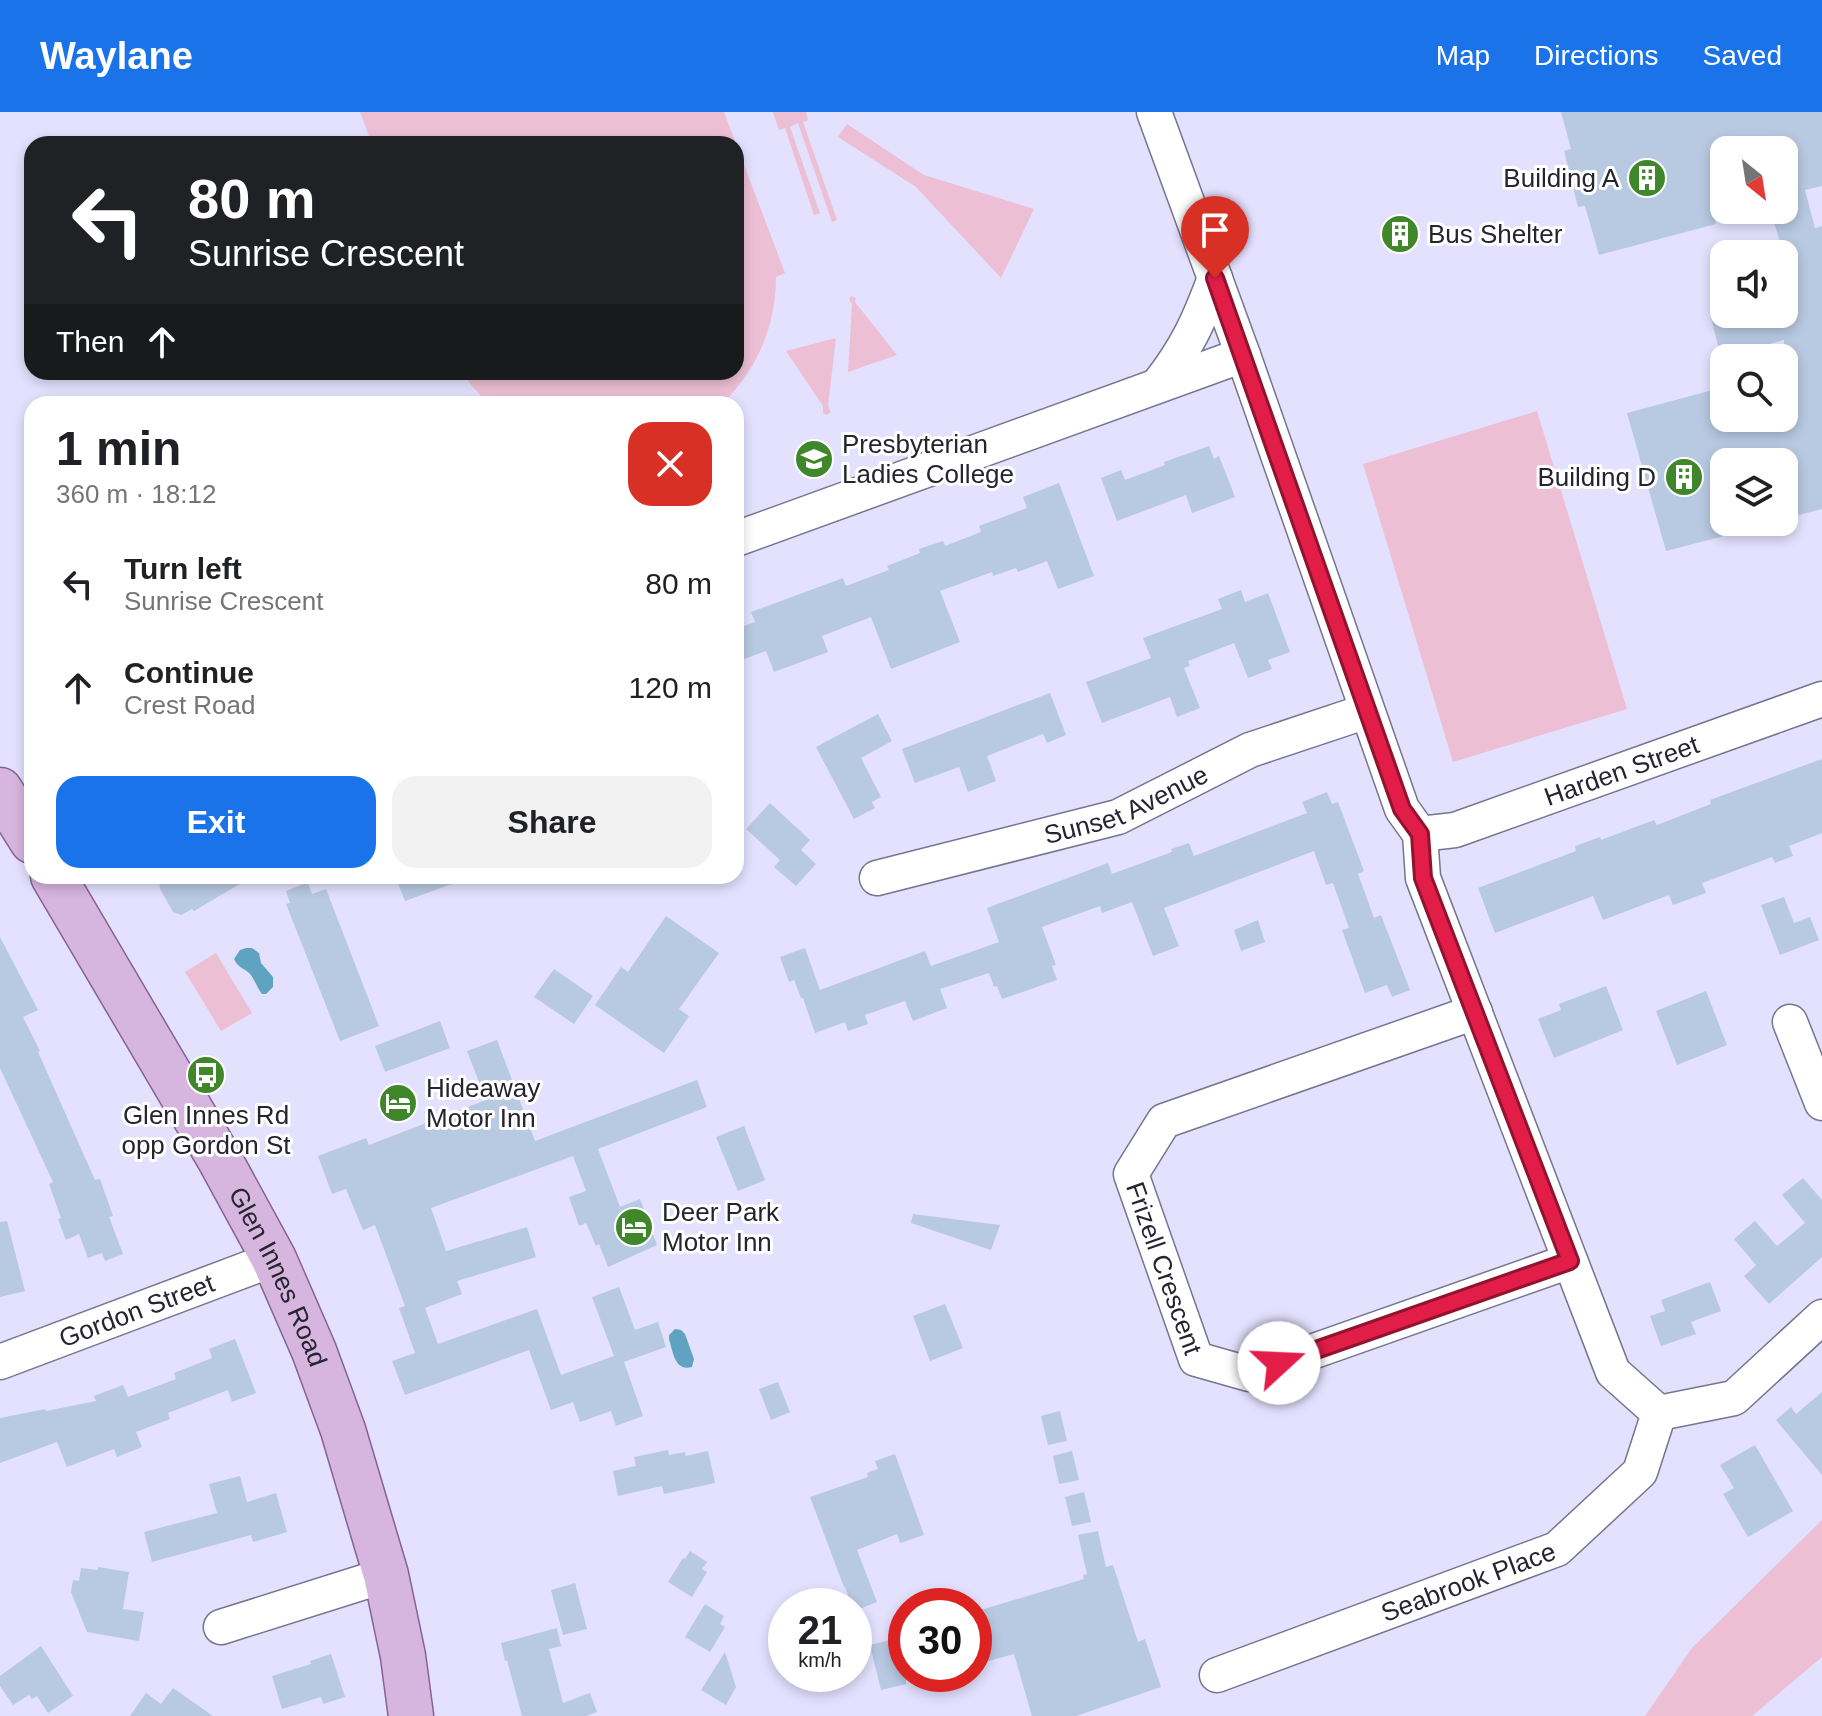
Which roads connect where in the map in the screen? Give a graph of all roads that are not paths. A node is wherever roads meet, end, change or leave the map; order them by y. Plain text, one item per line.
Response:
1 (1154, 112) edge
2 (1215, 278) junction
3 (1243, 355) junction
4 (1158, 385) junction
5 (744, 536) edge
6 (1822, 699) edge
7 (1367, 711) junction
8 (1420, 834) junction
9 (877, 878) dead end
10 (58, 884) edge
11 (1475, 1012) junction
12 (1790, 1022) dead end
13 (1822, 1103) edge
14 (274, 1259) junction
15 (1570, 1261) junction
16 (1822, 1317) edge
17 (0, 1362) edge
18 (1659, 1413) junction
19 (386, 1575) junction
20 (221, 1627) dead end
21 (1217, 1675) dead end
22 (411, 1716) edge

1 - 2 street
2 - 3 street
2 - 4 street
3 - 4 street
3 - 7 street
4 - 5 street
6 - 8 street, Harden Street
7 - 8 street
7 - 9 street, Sunset Avenue
8 - 11 street
10 - 14 main road, Glen Innes Road
11 - 15 street
11 - 15 street, Frizell Crescent
12 - 13 street
14 - 17 street, Gordon Street
14 - 19 main road, Glen Innes Road
15 - 18 street
16 - 18 street
18 - 21 street, Seabrook Place
19 - 20 street
19 - 22 main road, Glen Innes Road

